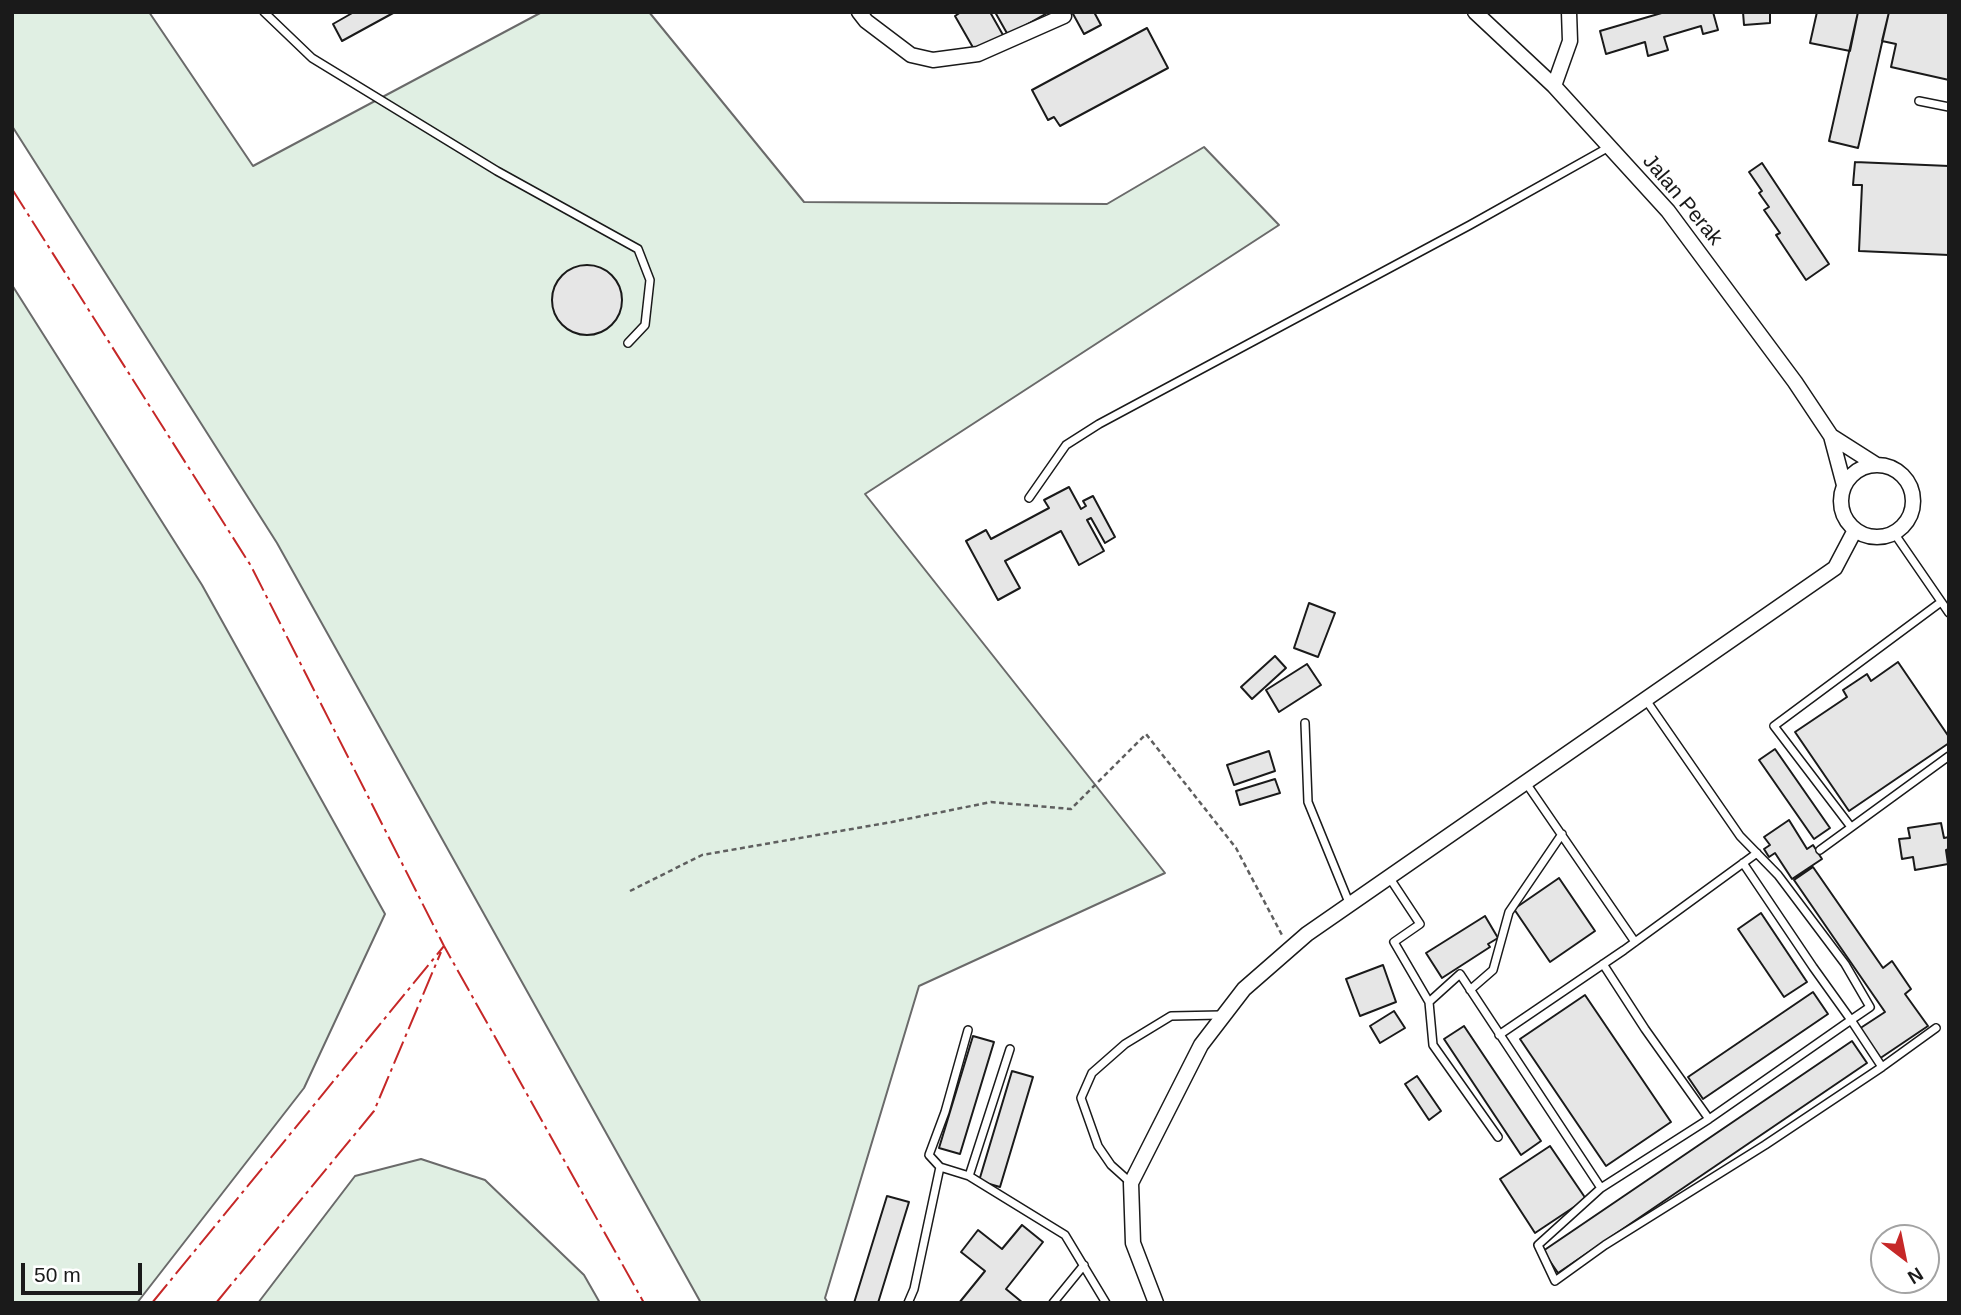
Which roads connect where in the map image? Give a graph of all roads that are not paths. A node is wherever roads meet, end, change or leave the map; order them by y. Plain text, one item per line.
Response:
1 (264, 12) edge
2 (859, 12) edge
3 (1475, 12) edge
4 (1569, 12) edge
5 (1064, 16) dead end
6 (1554, 86) junction
7 (1919, 101) dead end
8 (1949, 107) edge
9 (1609, 147) junction
10 (628, 343) dead end
11 (1831, 436) junction
12 (1875, 464) junction
13 (1844, 485) junction
14 (1029, 498) dead end
15 (1855, 530) junction
16 (1894, 533) junction
17 (1941, 602) junction
18 (1949, 614) edge
19 (1646, 700) junction
20 (1305, 723) dead end
21 (1949, 756) edge
22 (1527, 783) junction
23 (1851, 827) junction
24 (1562, 834) junction
25 (1820, 850) dead end
26 (1757, 853) junction
27 (1743, 863) junction
28 (1389, 877) junction
29 (1350, 905) junction
30 (1635, 942) junction
31 (1603, 964) junction
32 (1470, 990) junction
33 (1429, 1002) junction
34 (1224, 1015) junction
35 (1850, 1020) junction
36 (1936, 1028) dead end
37 (968, 1030) dead end
38 (1499, 1035) junction
39 (1010, 1049) dead end
40 (1882, 1067) junction
41 (1709, 1119) junction
42 (1497, 1137) dead end
43 (940, 1167) junction
44 (969, 1176) junction
45 (1131, 1183) junction
46 (1601, 1188) junction
47 (1084, 1265) junction
48 (908, 1303) edge
49 (1053, 1303) edge
50 (1106, 1303) edge
51 (1156, 1303) edge

1 - 10 lane
2 - 5 street
3 - 6 street, Jalan Perak
4 - 6 street
6 - 9 street, Jalan Perak
7 - 8 lane
9 - 11 street, Jalan Perak
9 - 14 lane
11 - 12 street, Jalan Perak
11 - 13 street, Jalan Perak
12 - 13 street
12 - 16 street
13 - 15 street
15 - 16 street
15 - 19 street
16 - 17 lane
17 - 18 lane
17 - 23 lane
19 - 22 street
19 - 26 lane
20 - 29 lane
21 - 23 lane
22 - 24 lane
22 - 28 street
23 - 25 lane
24 - 30 lane
24 - 32 lane
26 - 27 lane
26 - 35 lane
27 - 30 lane
27 - 35 lane
28 - 29 street
28 - 33 lane
29 - 34 street
30 - 31 lane
31 - 38 lane
31 - 41 lane
32 - 33 lane
32 - 38 lane
33 - 42 lane
34 - 45 street
34 - 45 lane
35 - 40 lane
35 - 41 lane
36 - 40 lane
37 - 43 lane
38 - 46 lane
39 - 44 lane
40 - 46 lane
41 - 46 lane
43 - 44 lane
43 - 48 lane
44 - 47 lane
45 - 51 street
47 - 49 lane
47 - 50 lane

